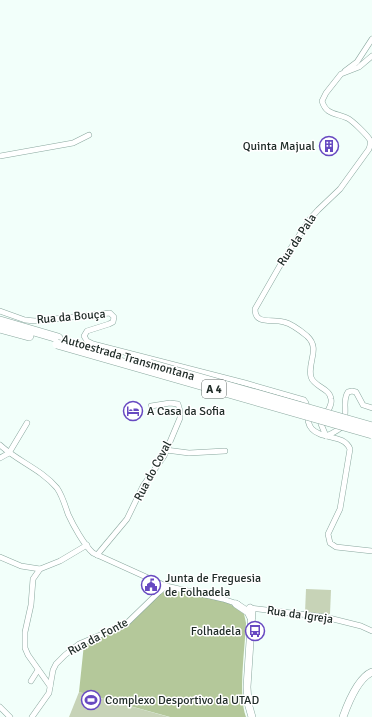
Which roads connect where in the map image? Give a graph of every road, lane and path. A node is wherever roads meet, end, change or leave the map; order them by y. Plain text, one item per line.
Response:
1 (372, 40) edge
2 (372, 56) edge
3 (343, 73) junction
4 (89, 135) dead end
5 (0, 156) edge
6 (0, 311) edge
7 (0, 321) edge
8 (0, 328) edge
9 (58, 341) junction
10 (151, 406) dead end
11 (372, 408) edge
12 (26, 423) dead end
13 (372, 427) edge
14 (372, 434) edge
15 (326, 436) junction
16 (0, 445) edge
17 (166, 450) junction
18 (225, 451) dead end
19 (9, 453) junction
20 (0, 458) edge
21 (86, 545) junction
22 (372, 551) edge
23 (97, 555) junction
24 (0, 557) edge
25 (29, 568) junction
26 (40, 569) junction
27 (34, 577) junction
28 (166, 586) junction
29 (236, 604) joint
30 (251, 611) junction
31 (372, 623) edge
32 (370, 630) edge
33 (38, 670) junction
34 (372, 672) edge
35 (31, 681) dead end
36 (51, 687) junction
37 (0, 707) edge
38 (10, 717) edge
39 (32, 717) edge
40 (252, 717) edge
41 (343, 717) edge

1 - 3 street
2 - 3 street, Rua da Pala
3 - 15 street, Rua da Pala
4 - 5 street
6 - 15 street, Rua da Bouça
7 - 9 highway, Autoestrada Transmontana / A 4
8 - 9 highway, Autoestrada Transmontana / A 4
9 - 13 highway, Autoestrada Transmontana / A 4, bridge
9 - 14 highway, Autoestrada Transmontana / A 4, bridge
10 - 17 street, Rua do Coval
11 - 15 street
12 - 19 street
15 - 22 street
16 - 19 street
17 - 18 street
17 - 23 street, Rua do Coval
19 - 20 street
19 - 21 street
21 - 23 street
21 - 26 street
23 - 28 street
24 - 25 street
25 - 26 street
25 - 27 street
26 - 27 street
27 - 33 street
28 - 29 street
28 - 36 street, Rua da Fonte
29 - 30 street
30 - 32 street, Rua da Igreja
30 - 40 street
31 - 32 street
33 - 35 street
33 - 36 street
34 - 41 street
36 - 39 street, Rua da Fonte
37 - 38 street

